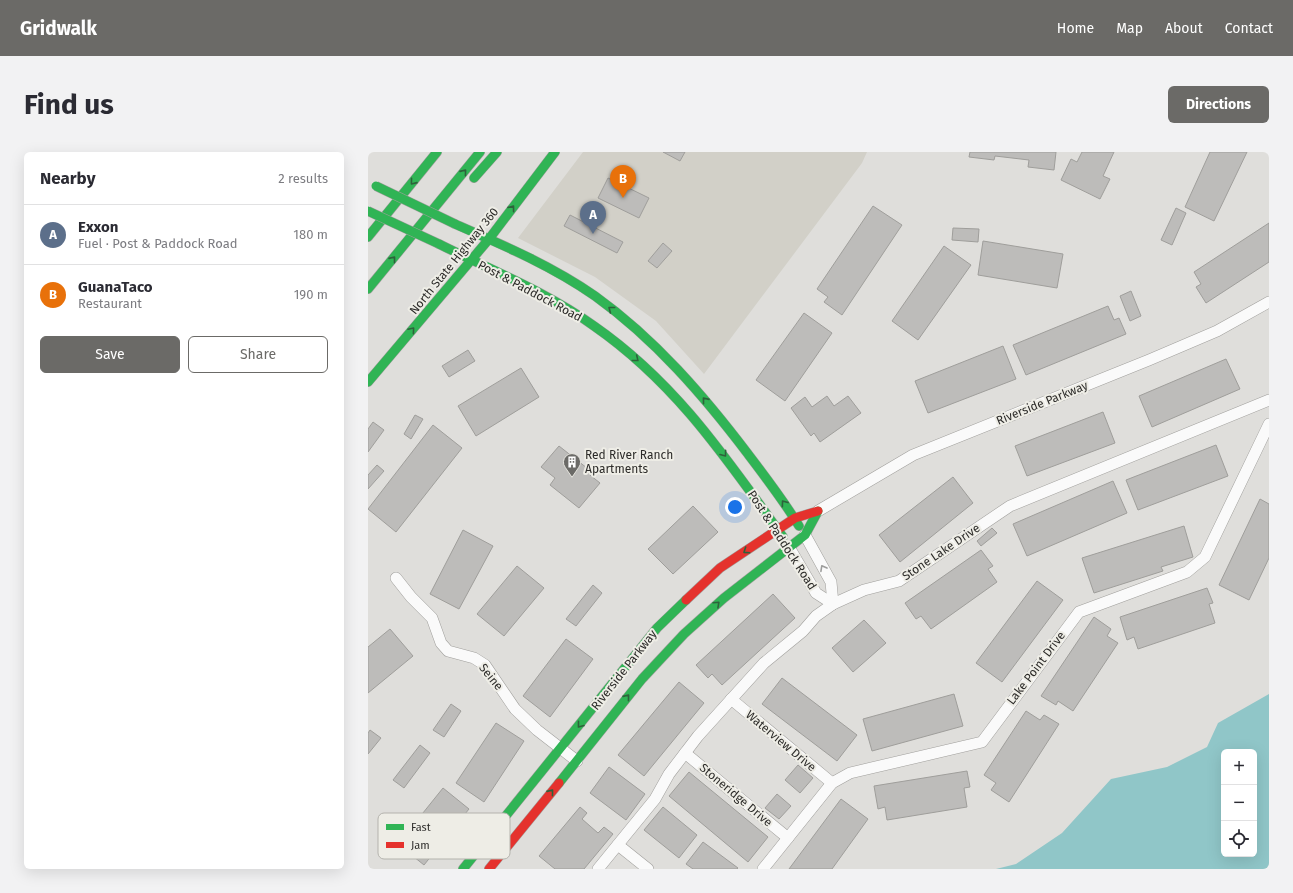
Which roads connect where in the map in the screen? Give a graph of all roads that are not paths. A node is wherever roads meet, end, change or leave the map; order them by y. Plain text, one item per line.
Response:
1 (437, 152) edge
2 (480, 152) edge
3 (497, 152) edge
4 (555, 152) edge
5 (372, 184) edge
6 (448, 192) junction
7 (368, 211) edge
8 (368, 237) edge
9 (489, 239) junction
10 (471, 260) junction
11 (368, 289) edge
12 (1269, 302) edge
13 (656, 362) junction
14 (368, 382) edge
15 (1269, 400) edge
16 (1269, 424) edge
17 (818, 511) junction
18 (795, 518) junction
19 (778, 529) junction
20 (805, 535) junction
21 (789, 546) junction
22 (396, 578) dead end
23 (833, 604) junction
24 (731, 699) junction
25 (561, 749) junction
26 (685, 753) junction
27 (577, 761) junction
28 (832, 783) junction
29 (509, 813) edge
30 (788, 838) junction
31 (510, 843) edge
32 (618, 845) junction
33 (471, 859) edge
34 (497, 859) edge
35 (463, 869) edge
36 (489, 869) edge
37 (598, 869) edge
38 (648, 869) edge
39 (763, 869) edge

1 -> 8 main road
6 -> 2 main road
3 - 6 main road
9 -> 4 main road, North State Highway 360
5 - 9 main road, Post & Paddock Road, bridge
11 -> 6 main road
7 - 10 main road, Post & Paddock Road, bridge
9 - 10 main road, North State Highway 360
13 -> 9 main road, Post & Paddock Road
10 -> 13 main road, Post & Paddock Road
14 -> 10 main road, North State Highway 360
12 - 17 street, Riverside Parkway
18 -> 13 main road, Post & Paddock Road
13 -> 19 main road, Post & Paddock Road
15 - 23 street, Stone Lake Drive
16 - 28 street, Lake Point Drive
17 - 18 main road, Riverside Parkway
17 - 20 main road, Riverside Parkway
18 - 19 main road, Riverside Parkway
18 - 20 main road, Post & Paddock Road
19 - 21 main road, Post & Paddock Road
19 -> 25 main road, Riverside Parkway
20 - 21 main road, Riverside Parkway
23 -> 20 street, Post & Paddock Road
21 - 23 street, Post & Paddock Road
27 -> 21 main road, Riverside Parkway
22 - 25 street, Seine
23 - 24 street, Stone Lake Drive
24 - 26 street, Stone Lake Drive
24 - 28 street, Waterview Drive
25 - 27 street, Seine
25 - 29 main road, Riverside Parkway
26 - 30 street, Stoneridge Drive
26 - 32 street, Stone Lake Drive
31 -> 27 main road, Riverside Parkway
28 - 30 street, Lake Point Drive
30 - 39 street, Lake Point Drive
32 - 37 street, Stone Lake Drive
32 - 38 street
33 - 35 main road, Riverside Parkway
36 -> 34 main road, Riverside Parkway

